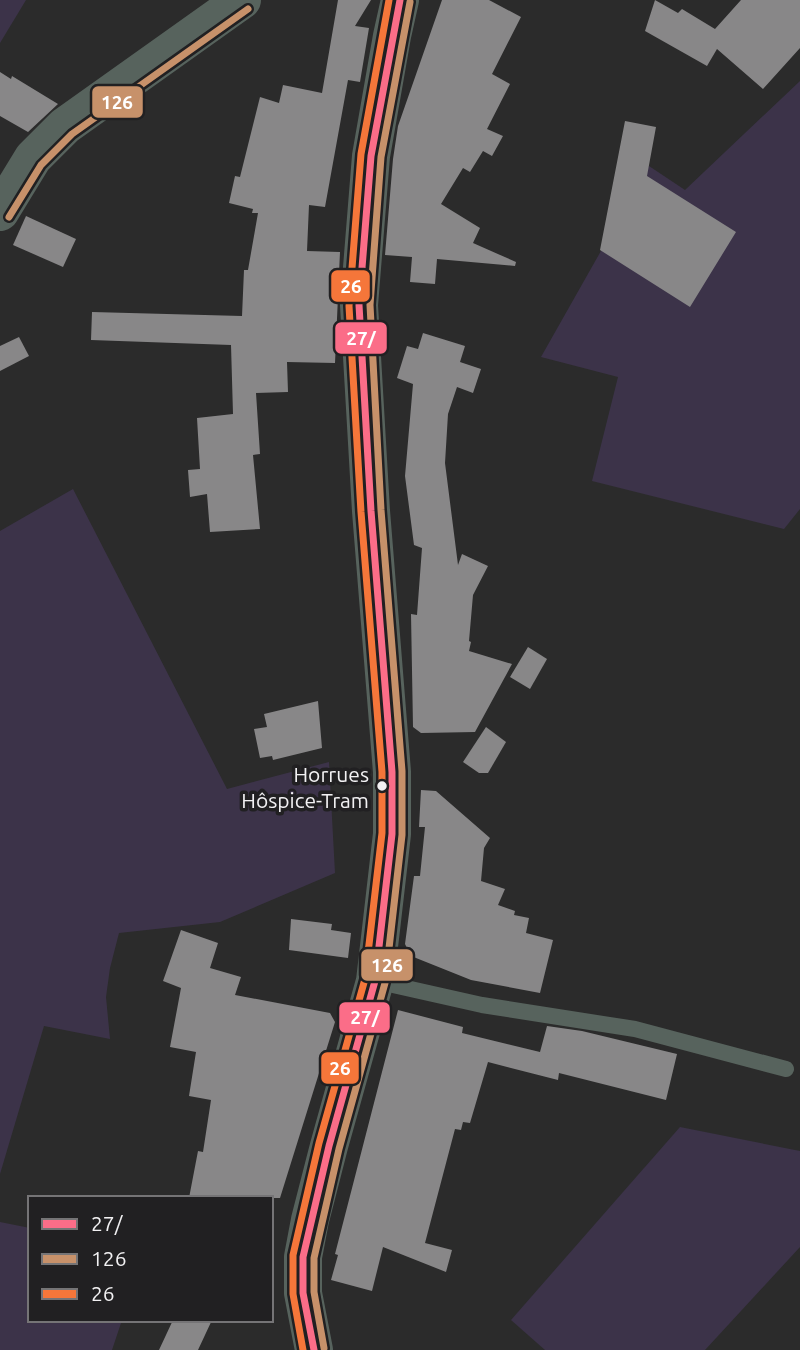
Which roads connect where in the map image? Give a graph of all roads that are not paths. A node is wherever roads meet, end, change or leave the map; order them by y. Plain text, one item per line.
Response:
1 (242, 0) edge
2 (400, 0) edge
3 (0, 212) edge
4 (375, 981) junction
5 (786, 1069) dead end
6 (314, 1350) edge

1 - 3 street
2 - 4 street
4 - 5 lane
4 - 6 street

